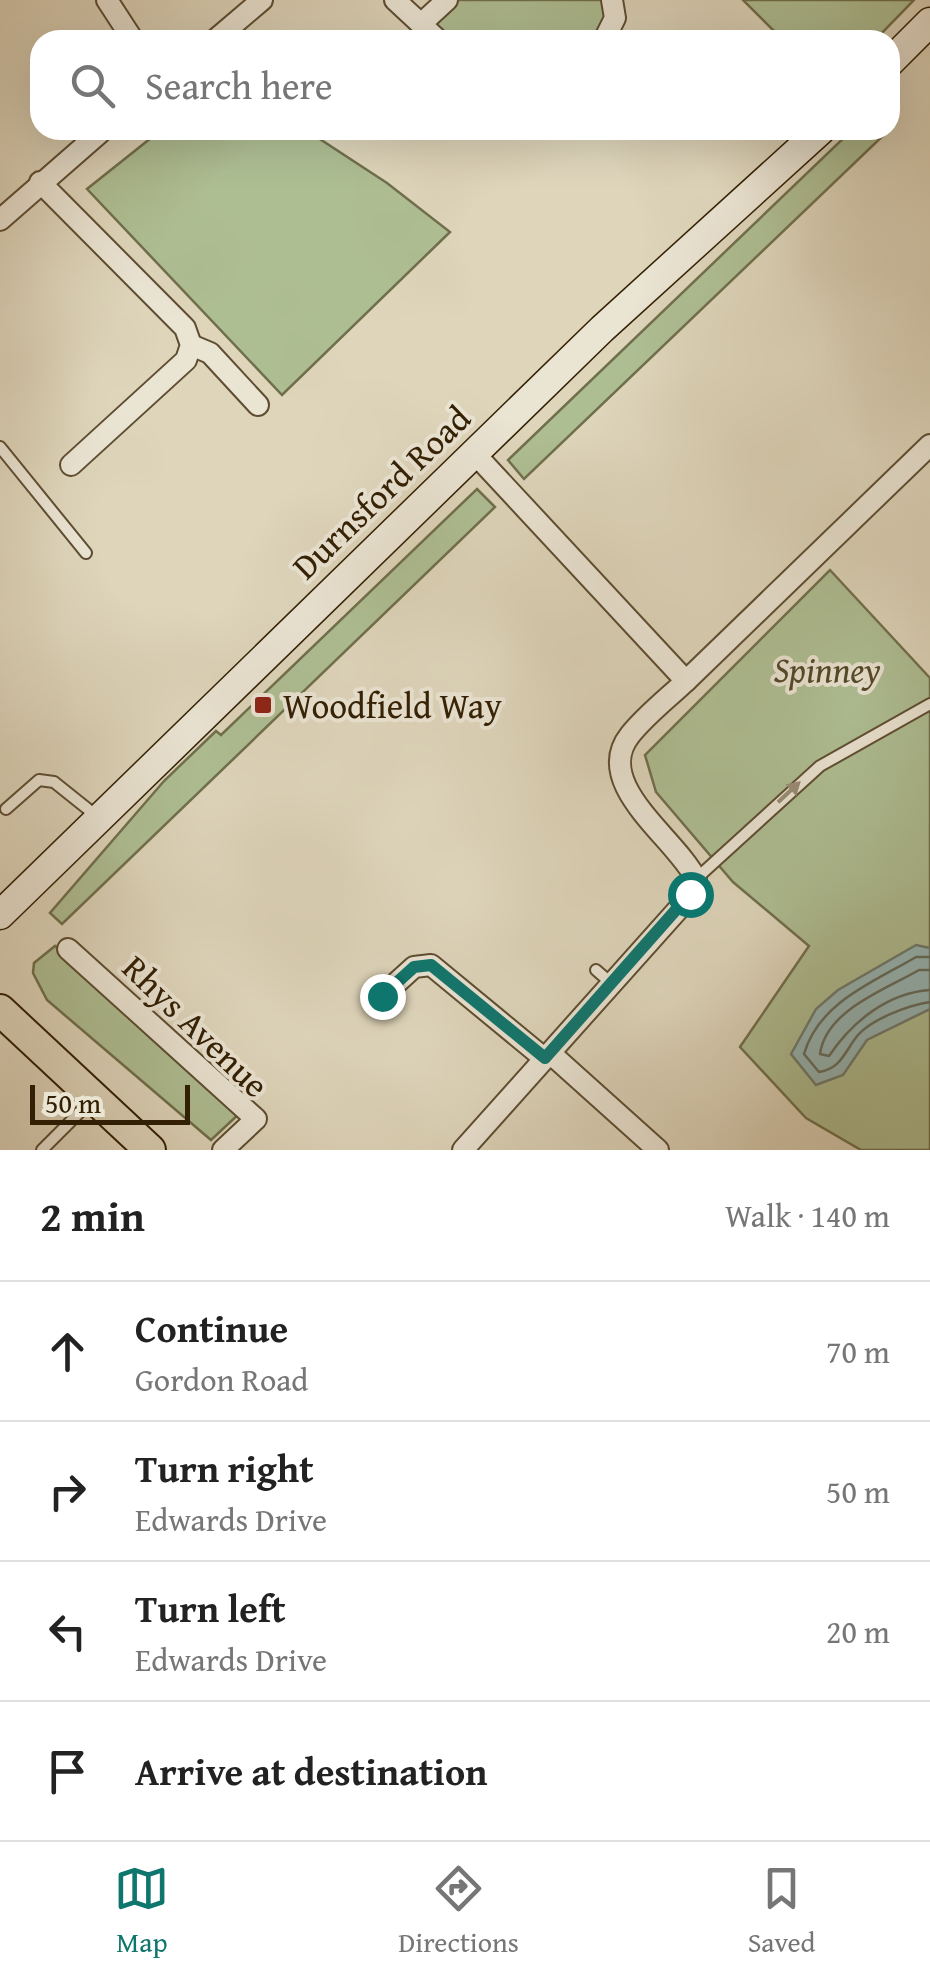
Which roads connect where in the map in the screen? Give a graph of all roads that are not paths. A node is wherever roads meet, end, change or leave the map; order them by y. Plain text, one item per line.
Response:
1 (107, 0) edge
2 (395, 0) edge
3 (447, 0) edge
4 (612, 0) edge
5 (254, 2) edge
6 (930, 22) edge
7 (421, 24) junction
8 (126, 30) edge
9 (225, 30) edge
10 (427, 30) edge
11 (609, 30) edge
12 (900, 52) edge
13 (91, 140) edge
14 (810, 140) edge
15 (40, 182) junction
16 (0, 220) edge
17 (190, 345) junction
18 (258, 405) dead end
19 (930, 444) edge
20 (0, 447) edge
21 (475, 454) junction
22 (71, 466) dead end
23 (86, 554) dead end
24 (686, 681) junction
25 (930, 704) edge
26 (6, 809) dead end
27 (100, 819) junction
28 (696, 879) junction
29 (0, 914) edge
30 (68, 949) dead end
31 (382, 996) dead end
32 (0, 1010) edge
33 (548, 1056) junction
34 (96, 1095) junction
35 (42, 1150) edge
36 (150, 1150) edge
37 (223, 1150) edge
38 (463, 1150) edge
39 (658, 1150) edge

1 - 8 street
2 - 7 street
3 - 7 street
4 - 11 street
5 - 9 street
6 - 12 main road
7 - 10 street
13 - 15 street
14 - 21 main road, Durnsford Road
15 - 16 street
15 - 17 street
17 - 18 street
17 - 22 street
19 - 24 street
20 - 23 lane
21 - 24 street
21 - 27 main road, Durnsford Road
24 - 28 street
28 -> 25 lane
26 - 27 lane
27 - 29 main road, Durnsford Road
28 - 33 street
30 - 37 street, Rhys Avenue
31 - 33 street
32 - 34 main road
33 - 38 street
33 - 39 street
34 - 35 lane
34 - 36 main road

